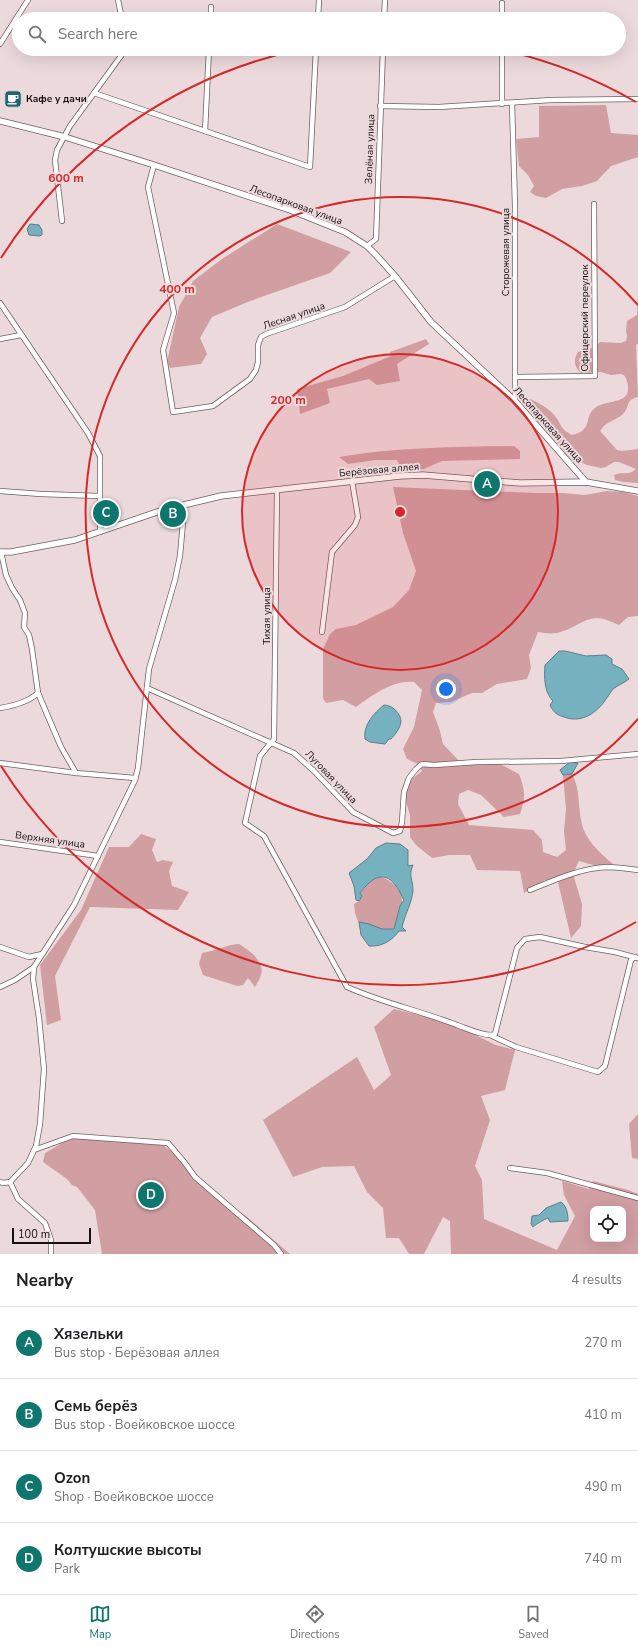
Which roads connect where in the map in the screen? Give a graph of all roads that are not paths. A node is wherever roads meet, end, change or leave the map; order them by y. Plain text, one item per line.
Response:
1 (28, 0) edge
2 (118, 0) edge
3 (319, 0) edge
4 (385, 0) edge
5 (502, 3) dead end
6 (211, 7) dead end
7 (20, 12) edge
8 (121, 12) edge
9 (211, 12) edge
10 (318, 12) edge
11 (384, 12) edge
12 (502, 12) edge
13 (12, 25) edge
14 (0, 44) edge
15 (121, 56) edge
16 (209, 56) edge
17 (316, 56) edge
18 (383, 56) edge
19 (502, 56) edge
20 (94, 93) junction
21 (638, 99) edge
22 (512, 103) junction
23 (502, 104) junction
24 (380, 106) junction
25 (0, 121) edge
26 (205, 131) junction
27 (65, 137) junction
28 (154, 165) junction
29 (594, 204) dead end
30 (62, 221) dead end
31 (367, 246) junction
32 (395, 276) junction
33 (0, 303) edge
34 (20, 335) junction
35 (0, 339) edge
36 (515, 378) junction
37 (515, 401) junction
38 (352, 481) junction
39 (586, 482) junction
40 (277, 490) junction
41 (0, 491) edge
42 (638, 491) edge
43 (100, 496) junction
44 (183, 505) junction
45 (100, 532) junction
46 (1, 552) edge
47 (322, 632) dead end
48 (147, 688) junction
49 (38, 693) junction
50 (0, 708) edge
51 (271, 742) junction
52 (638, 754) edge
53 (0, 763) edge
54 (76, 773) junction
55 (135, 778) junction
56 (0, 842) edge
57 (98, 856) junction
58 (638, 870) edge
59 (530, 890) dead end
60 (0, 947) edge
61 (42, 954) junction
62 (29, 957) junction
63 (637, 957) edge
64 (34, 967) junction
65 (0, 987) edge
66 (492, 1036) junction
67 (34, 1150) junction
68 (510, 1168) dead end
69 (0, 1182) edge
70 (10, 1182) junction
71 (638, 1198) edge
72 (52, 1254) edge
73 (281, 1254) edge

1 - 7 street
2 - 8 street
3 - 10 street
4 - 11 street
5 - 12 street
6 - 9 street
13 - 14 street
15 - 20 street
16 - 26 street
17 - 26 street
18 - 24 street, Зелёная улица
19 - 23 street
20 - 26 street
20 - 27 street
21 - 22 street
22 - 23 street
22 - 36 street, Сторожевая улица
23 - 24 street
24 - 31 street, Зелёная улица
25 - 27 street, Лесопарковая улица
27 - 28 street, Лесопарковая улица
27 - 30 street
28 - 31 street, Лесопарковая улица
28 - 32 street, Лесная улица
29 - 36 street, Офицерский переулок
31 - 32 street, Лесопарковая улица
32 - 37 street, Лесопарковая улица
33 - 34 street
34 - 35 street
34 - 43 street
36 - 37 street, Сторожевая улица
37 - 39 street, Лесопарковая улица
38 - 39 street, Берёзовая аллея
38 - 40 street, Берёзовая аллея
38 - 47 street
39 - 42 street, Берёзовая аллея
40 - 44 street, Берёзовая аллея
40 - 51 street, Тихая улица
41 - 43 street
43 - 45 street
44 - 45 street, Берёзовая аллея
44 - 48 street
45 - 46 street, Берёзовая аллея
46 - 49 street
48 - 51 street, Луговая улица
48 - 55 street
49 - 50 street
49 - 54 street
51 - 52 street, Луговая улица
51 - 66 street
53 - 54 street
54 - 55 street
55 - 57 street
56 - 57 street, Верхняя улица
57 - 61 street
58 - 59 street
60 - 62 street
61 - 62 street
61 - 64 street
62 - 64 street
63 - 66 street
63 - 66 street
64 - 65 street
64 - 67 street
67 - 70 street
67 - 73 street
68 - 71 street
69 - 70 street
70 - 72 street

